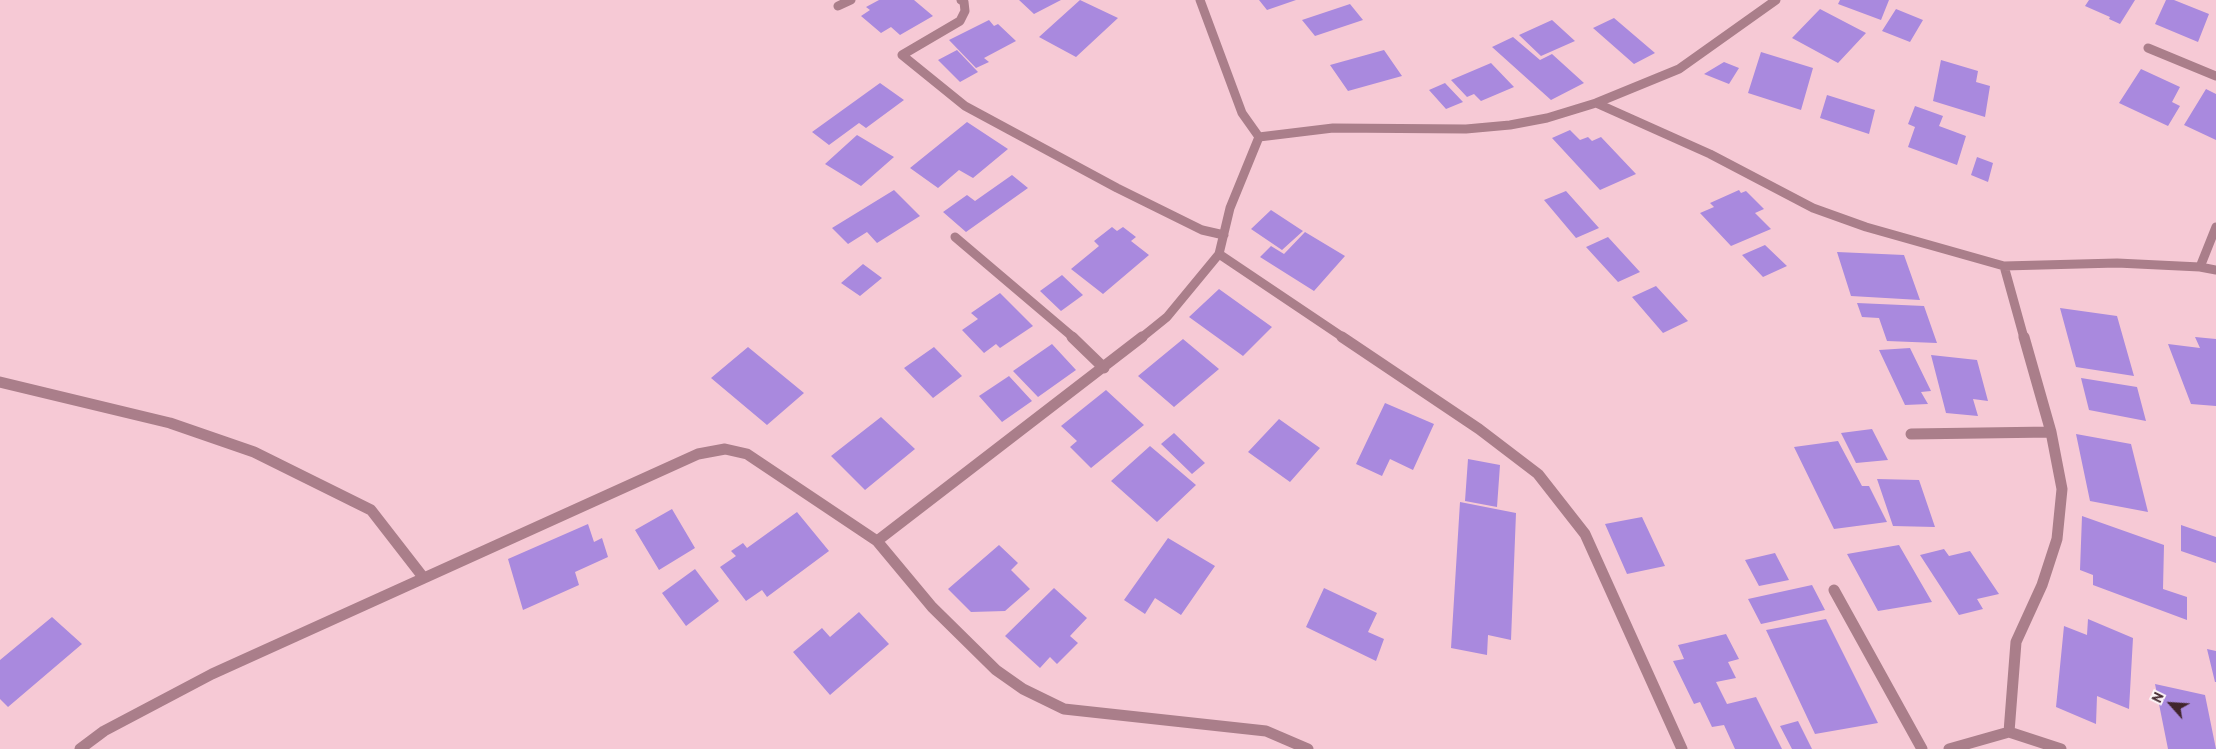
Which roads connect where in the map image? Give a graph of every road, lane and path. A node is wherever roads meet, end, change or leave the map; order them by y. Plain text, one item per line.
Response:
1 (851, 0) edge
2 (961, 0) edge
3 (1200, 0) edge
4 (1776, 0) edge
5 (838, 6) dead end
6 (2148, 48) dead end
7 (2216, 76) edge
8 (1596, 103) junction
9 (1259, 137) junction
10 (2216, 226) edge
11 (1224, 234) junction
12 (955, 237) dead end
13 (1220, 254) junction
14 (2004, 266) junction
15 (2200, 267) junction
16 (2216, 270) edge
17 (1104, 368) junction
18 (0, 382) edge
19 (2051, 432) junction
20 (1911, 434) dead end
21 (877, 541) junction
22 (423, 577) junction
23 (1834, 590) dead end
24 (2009, 732) junction
25 (80, 749) edge
26 (1308, 749) edge
27 (1682, 749) edge
28 (1922, 749) edge
29 (1949, 749) edge
30 (2061, 749) edge

1 - 5 street
2 - 11 street
3 - 9 street
4 - 8 street
6 - 7 street
8 - 9 street
8 - 14 street
9 - 11 street
10 - 15 street
11 - 13 street
12 - 17 street
13 - 17 street
13 - 27 street
14 - 15 street
14 - 19 street
15 - 16 street
17 - 21 street
18 - 22 street
19 - 20 street
19 - 24 street
21 - 22 street
21 - 26 street
22 - 25 street
23 - 28 street
24 - 29 street
24 - 30 street

